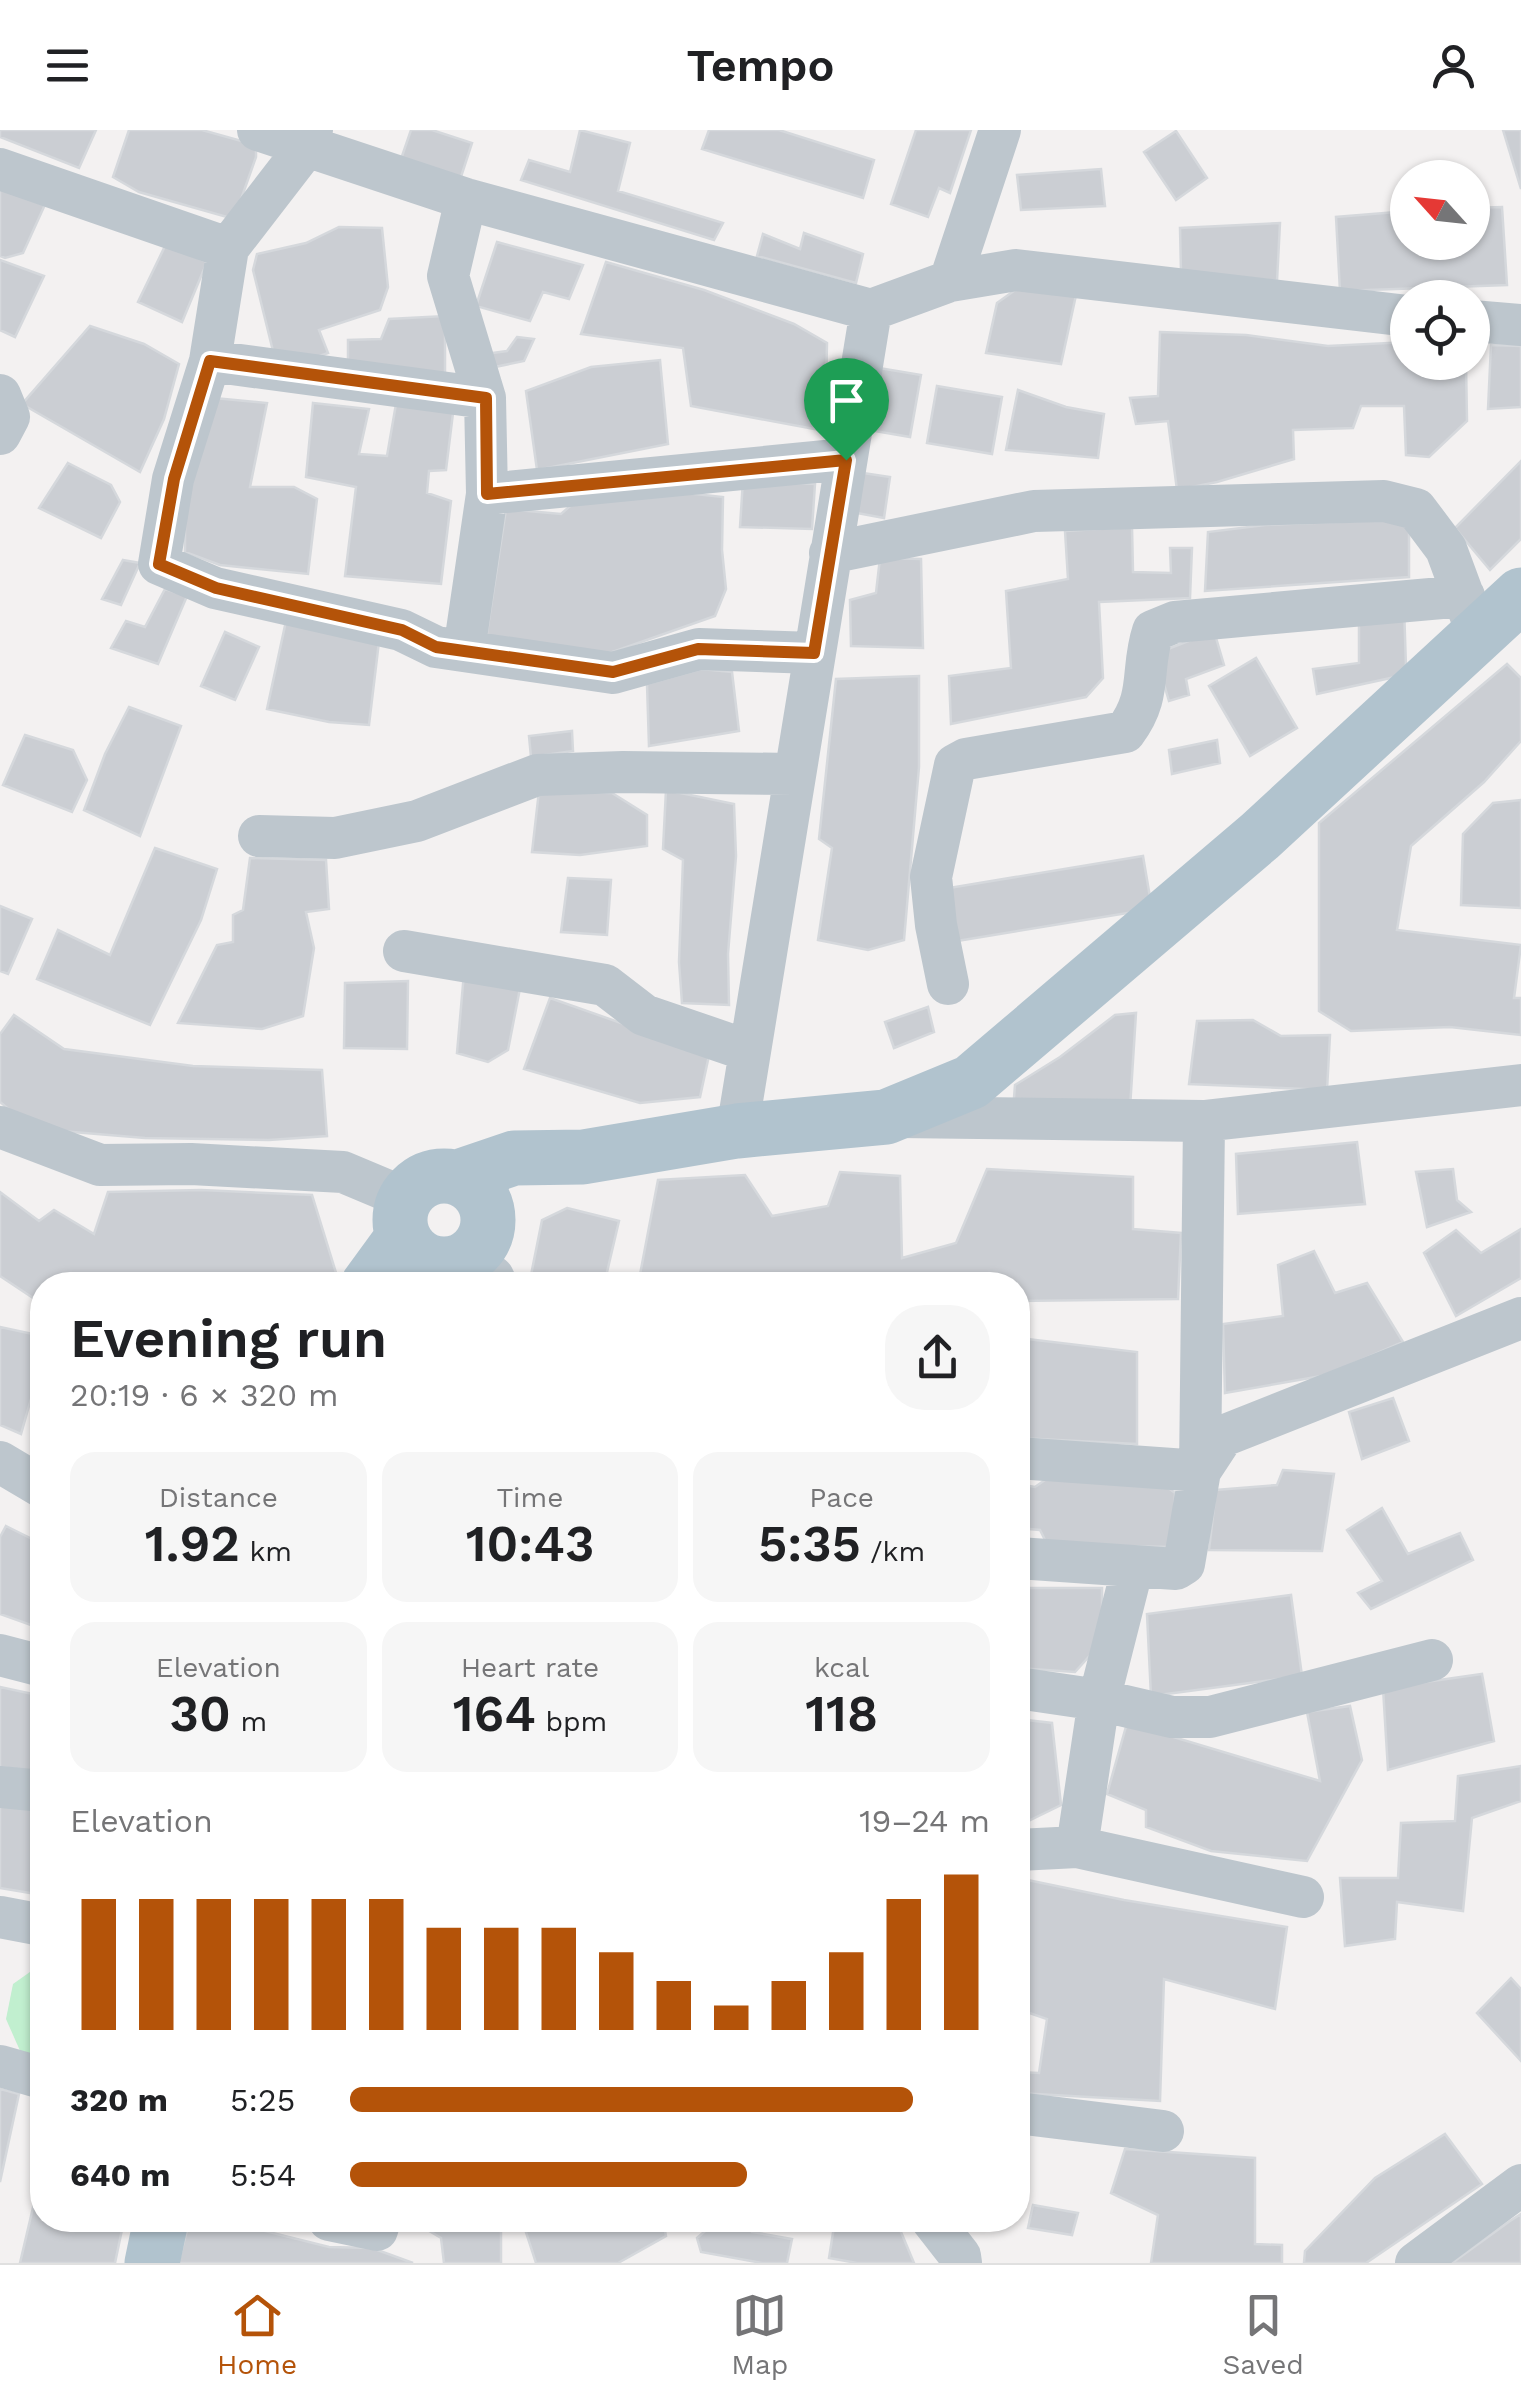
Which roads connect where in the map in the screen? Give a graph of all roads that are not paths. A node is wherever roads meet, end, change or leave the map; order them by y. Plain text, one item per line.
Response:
1 (258, 130) edge
2 (1000, 130) edge
3 (309, 139) edge
4 (0, 169) edge
5 (466, 200) junction
6 (228, 248) junction
7 (950, 281) junction
8 (870, 310) junction
9 (1390, 314) edge
10 (1490, 322) edge
11 (1521, 325) edge
12 (210, 361) junction
13 (0, 395) edge
14 (486, 398) junction
15 (0, 434) edge
16 (846, 460) junction
17 (487, 494) junction
18 (830, 553) junction
19 (1521, 595) edge
20 (1471, 616) junction
21 (464, 651) junction
22 (814, 653) junction
23 (794, 774) junction
24 (259, 836) dead end
25 (404, 951) dead end
26 (948, 984) dead end
27 (749, 1052) junction
28 (1521, 1086) edge
29 (886, 1117) junction
30 (1204, 1121) junction
31 (0, 1127) edge
32 (736, 1131) junction
33 (583, 1157) junction
34 (444, 1250) edge
35 (396, 1272) edge
36 (1521, 1318) edge
37 (1030, 1459) edge
38 (0, 1462) edge
39 (1200, 1471) junction
40 (30, 1481) edge
41 (1030, 1559) edge
42 (1134, 1566) junction
43 (0, 1655) edge
44 (1432, 1660) dead end
45 (30, 1663) edge
46 (1030, 1690) edge
47 (1099, 1700) junction
48 (0, 1786) edge
49 (30, 1790) edge
50 (1077, 1847) junction
51 (1030, 1849) edge
52 (1303, 1898) dead end
53 (0, 1917) edge
54 (30, 1923) edge
55 (0, 2066) edge
56 (30, 2075) edge
57 (1030, 2114) edge
58 (1163, 2131) dead end
59 (1521, 2185) edge
60 (158, 2232) edge
61 (941, 2232) edge
62 (152, 2263) edge
63 (961, 2263) edge
64 (1416, 2263) edge

1 - 3 street
2 - 7 street
3 - 5 street
3 - 6 street
4 - 6 street
5 - 8 street
5 - 14 street
6 - 12 street
7 - 8 street
7 - 9 street
8 - 16 street
10 - 11 street
12 - 14 street
12 - 21 street
13 - 15 street
14 - 17 street
16 - 17 street
16 - 18 street
17 - 21 street
18 - 20 street
18 - 22 street
19 - 20 main road
20 - 26 street
20 - 29 main road
21 - 22 street
22 - 23 street
23 - 24 street
23 - 27 street
25 - 27 street
27 - 32 street
28 - 30 street
29 - 30 street
29 - 32 main road
30 - 39 street
31 - 34 street
32 - 33 main road
33 - 34 main road
33 - 34 main road
34 - 35 main road
36 - 39 street
37 - 39 street
38 - 40 street
39 - 42 street
41 - 42 street
42 - 47 street
43 - 45 street
44 - 47 street
46 - 47 street
47 - 50 street
48 - 49 street
50 - 51 street
50 - 52 street
53 - 54 street
55 - 56 street
57 - 58 street
59 - 64 street
60 - 62 main road
61 - 63 street

